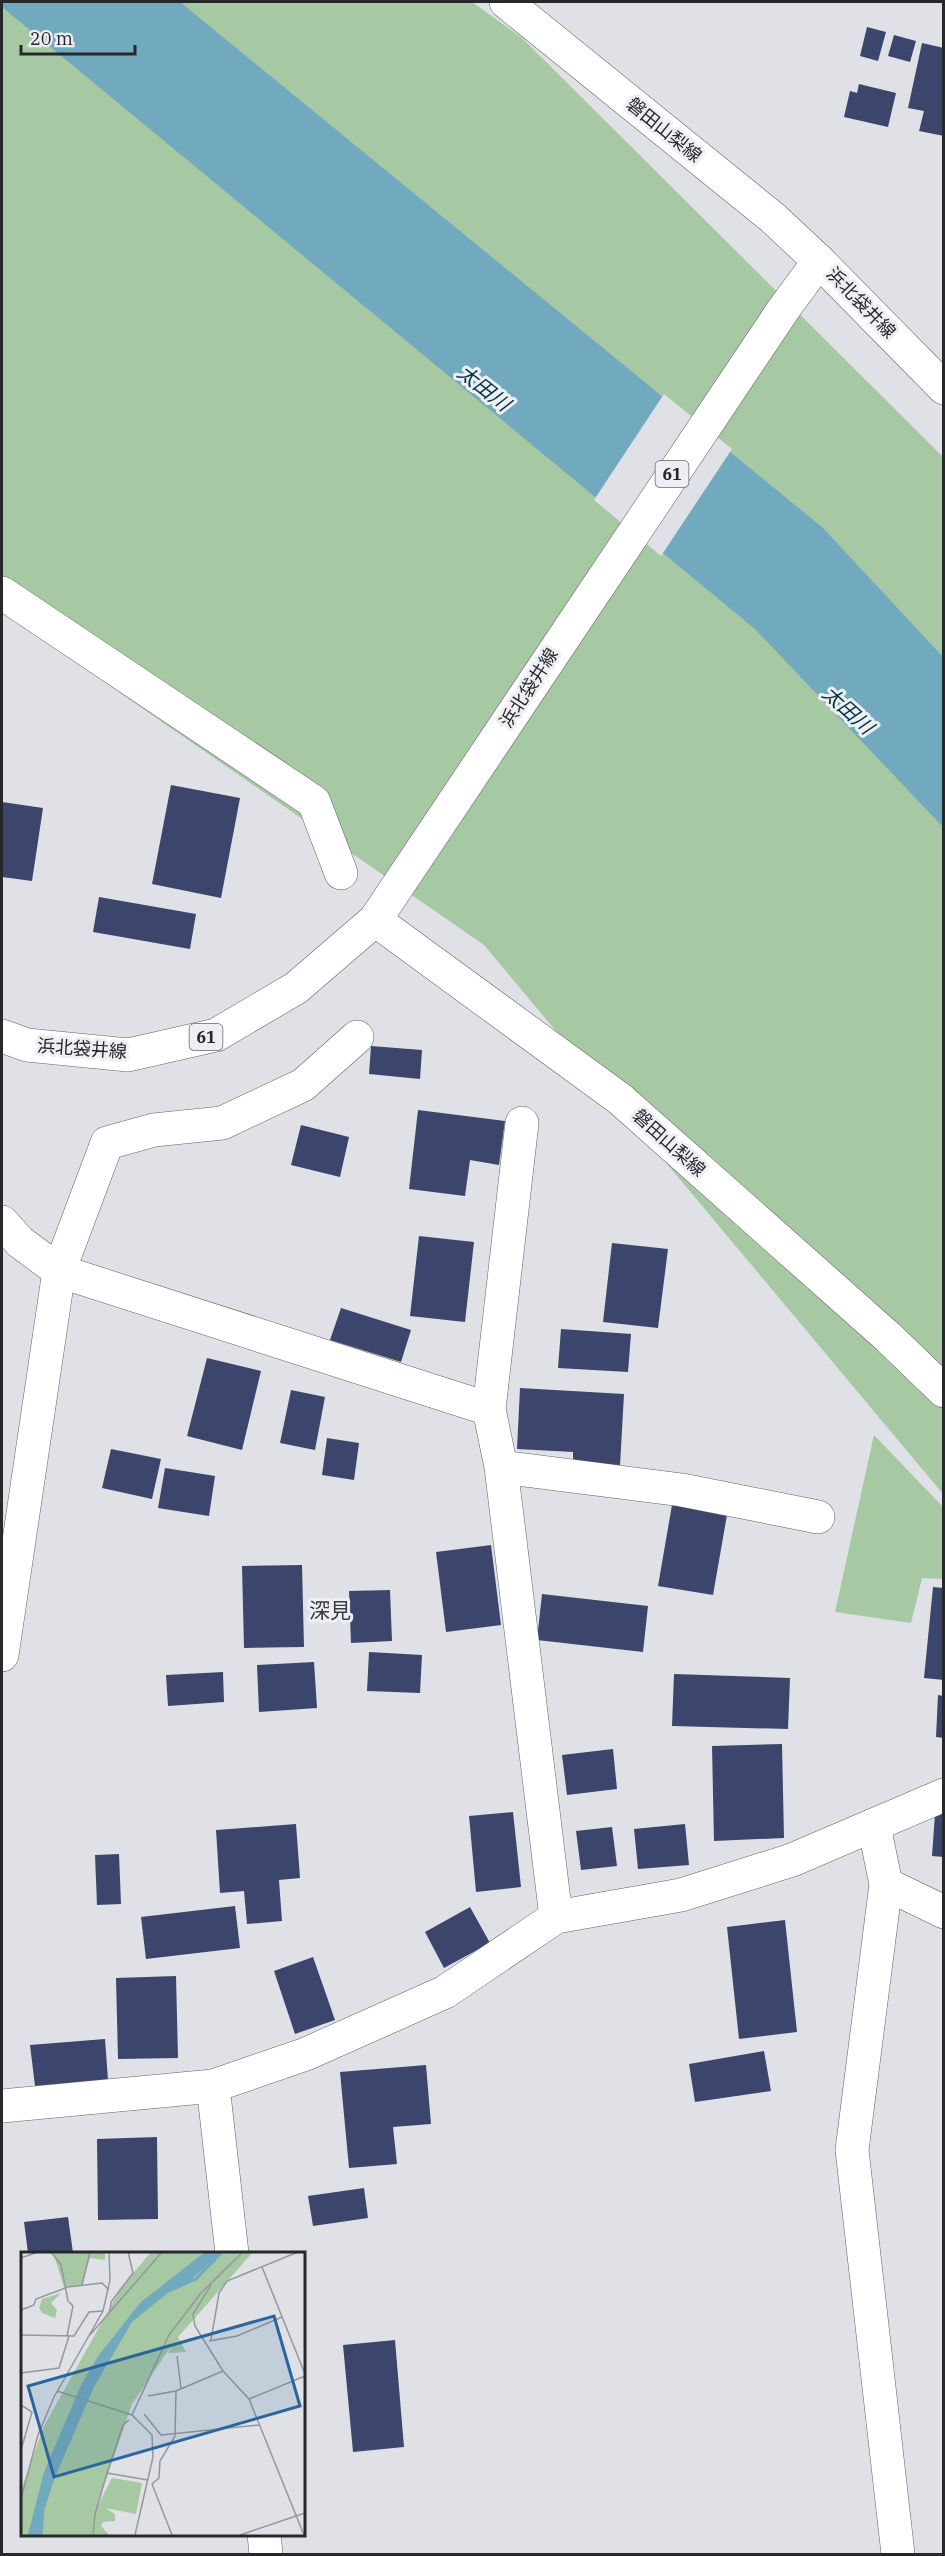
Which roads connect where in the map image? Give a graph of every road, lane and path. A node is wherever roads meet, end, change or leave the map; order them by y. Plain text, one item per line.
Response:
1 (506, 2) edge
2 (819, 261) junction
3 (944, 388) edge
4 (2, 593) edge
5 (341, 873) dead end
6 (375, 920) junction
7 (2, 1036) edge
8 (357, 1037) dead end
9 (522, 1124) dead end
10 (2, 1222) edge
11 (59, 1271) junction
12 (944, 1391) edge
13 (489, 1409) junction
14 (501, 1467) junction
15 (818, 1517) dead end
16 (2, 1655) edge
17 (944, 1795) edge
18 (874, 1826) junction
19 (886, 1884) junction
20 (944, 1912) edge
21 (556, 1917) junction
22 (213, 2086) junction
23 (2, 2106) edge
24 (232, 2252) edge
25 (264, 2535) edge
26 (266, 2554) edge
27 (898, 2554) edge

1 - 2 street, 磐田山梨線
2 - 3 street, 浜北袋井線
2 - 6 street, 浜北袋井線 / 61
4 - 5 street
6 - 7 street, 浜北袋井線 / 61
6 - 12 street, 磐田山梨線
8 - 11 street
9 - 13 street
10 - 11 street
11 - 13 street
11 - 16 street
13 - 14 street
14 - 15 street
14 - 21 street
17 - 18 street
18 - 19 street
18 - 21 street
19 - 20 street
19 - 27 street
21 - 22 street
22 - 23 street
22 - 24 street
25 - 26 street

